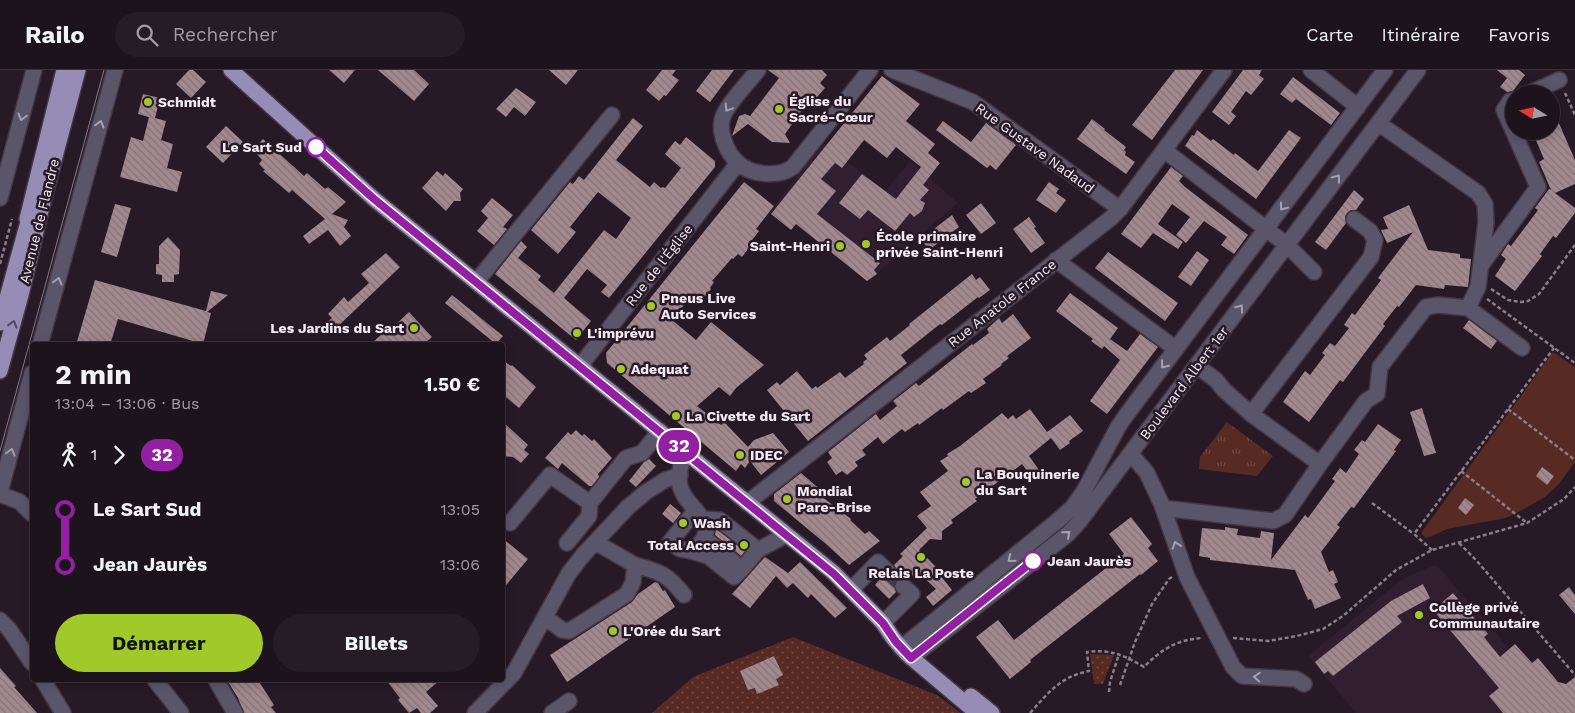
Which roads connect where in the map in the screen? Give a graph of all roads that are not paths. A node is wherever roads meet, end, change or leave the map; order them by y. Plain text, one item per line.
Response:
1 (34, 70) edge
2 (64, 70) edge
3 (70, 70) edge
4 (78, 70) edge
5 (85, 70) edge
6 (115, 70) edge
7 (231, 70) edge
8 (758, 70) edge
9 (870, 70) edge
10 (892, 70) edge
11 (1224, 70) edge
12 (1310, 70) edge
13 (1385, 70) edge
14 (1418, 70) edge
15 (1559, 80) road end
16 (1548, 85) edge
17 (1358, 107) junction
18 (612, 115) dead end
19 (1378, 123) junction
20 (1517, 140) edge
21 (1164, 150) junction
22 (738, 163) junction
23 (0, 198) edge
24 (1120, 209) junction
25 (1354, 219) dead end
26 (1266, 230) junction
27 (1286, 246) junction
28 (20, 251) junction
29 (1056, 260) junction
30 (1480, 266) junction
31 (1314, 272) dead end
32 (476, 282) junction
33 (21, 294) junction
34 (1468, 308) junction
35 (0, 323) edge
36 (41, 342) edge
37 (1522, 348) dead end
38 (1176, 349) junction
39 (580, 366) junction
40 (1197, 366) junction
41 (0, 371) edge
42 (30, 380) edge
43 (1250, 414) junction
44 (660, 431) junction
45 (686, 452) junction
46 (1131, 454) junction
47 (1320, 464) junction
48 (680, 476) junction
49 (0, 493) edge
50 (590, 503) junction
51 (747, 503) junction
52 (1163, 508) junction
53 (30, 512) edge
54 (700, 514) junction
55 (510, 523) dead end
56 (786, 535) junction
57 (704, 538) junction
58 (595, 542) junction
59 (567, 543) dead end
60 (758, 550) junction
61 (691, 551) junction
62 (635, 565) junction
63 (742, 569) junction
64 (888, 572) tunnel mouth
65 (903, 586) dead end
66 (850, 590) junction
67 (684, 595) dead end
68 (545, 617) junction
69 (0, 620) edge
70 (883, 623) junction
71 (910, 650) junction
72 (30, 660) edge
73 (44, 682) edge
74 (157, 682) edge
75 (217, 682) edge
76 (1304, 684) dead end
77 (570, 701) dead end
78 (485, 710) edge
79 (63, 713) edge
80 (180, 713) edge
81 (235, 713) edge
82 (552, 713) edge
83 (977, 713) edge
84 (992, 713) edge

1 -> 23 street
2 - 28 main road
3 - 28 main road, Avenue de Flandre
4 - 33 main road, Avenue de Flandre
5 - 33 main road
36 -> 6 street
7 - 32 main road
8 -> 22 street
9 - 22 street
10 - 24 street, Rue Gustave Nadaud
11 - 21 street, Rue Anatole France
12 - 17 street
13 - 17 street, Boulevard Albert 1er
14 - 19 street, Boulevard Albert 1er
15 - 16 street
17 -> 26 street, Boulevard Albert 1er
18 - 32 street
27 -> 19 street, Boulevard Albert 1er
19 - 30 street
20 - 30 street
21 - 24 street, Rue Anatole France
21 - 26 street
22 - 39 street, Rue de l'Église
24 - 29 street, Rue Anatole France
25 - 43 street
26 - 27 street
26 - 38 street, Boulevard Albert 1er
27 - 31 street
40 -> 27 street, Boulevard Albert 1er
28 - 35 main road, Avenue de Flandre
29 - 38 street
29 - 51 street, Rue Anatole France
30 - 34 street
32 - 39 main road
41 -> 33 main road, Avenue de Flandre
34 - 37 street
34 - 47 street
38 -> 71 street, Boulevard Albert 1er
39 - 44 main road
40 - 43 street
40 - 46 street, Boulevard Albert 1er
49 -> 42 street
43 - 47 street
44 - 45 main road
44 - 50 street
45 - 48 street
45 - 51 main road
46 - 52 street
71 -> 46 street, Boulevard Albert 1er
47 - 52 street
48 - 54 street
48 - 58 street
49 - 53 street
50 - 55 street
50 - 59 street
51 - 56 main road
76 -> 52 street
54 - 57 street
54 - 60 street
54 - 61 street
56 - 60 street
56 - 66 main road
57 - 61 street
57 - 63 street
58 - 62 street
58 - 68 street
60 - 63 street
61 - 63 street
62 - 67 street
62 - 68 street
64 - 66 street
65 - 70 street
66 - 70 main road
68 - 78 street
69 - 72 street
70 - 71 main road
71 - 83 main road
71 - 84 main road
73 - 79 street
74 - 80 street
75 - 81 street
77 - 82 street

